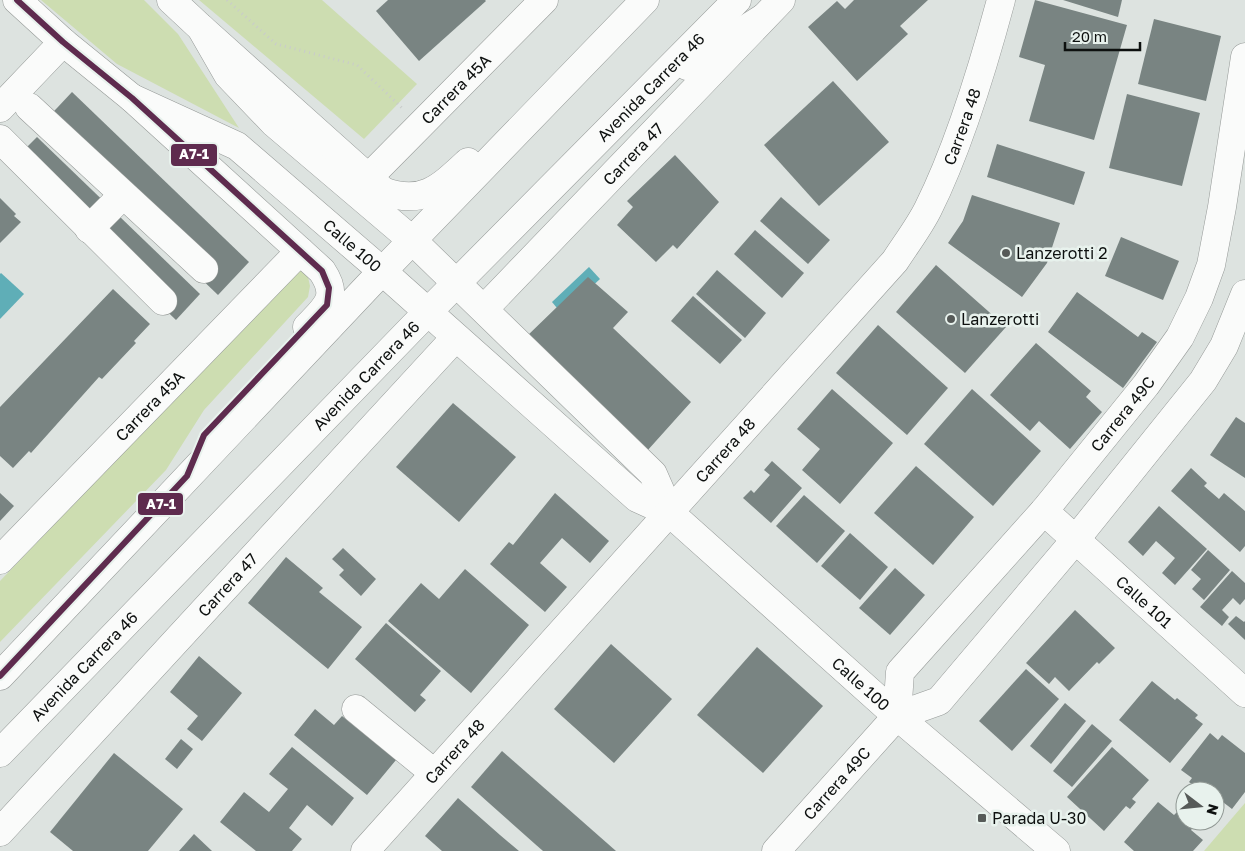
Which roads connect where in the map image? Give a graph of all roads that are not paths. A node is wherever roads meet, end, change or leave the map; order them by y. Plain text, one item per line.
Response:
1 (17, 0) edge
2 (171, 0) edge
3 (544, 0) edge
4 (645, 0) edge
5 (737, 0) edge
6 (1001, 0) edge
7 (772, 9) edge
8 (201, 28) junction
9 (63, 42) junction
10 (590, 56) junction
11 (1245, 57) edge
12 (648, 90) junction
13 (132, 98) junction
14 (29, 107) dead end
15 (0, 108) edge
16 (0, 139) edge
17 (368, 178) junction
18 (123, 195) junction
19 (89, 229) junction
20 (413, 241) junction
21 (300, 250) junction
22 (204, 269) dead end
23 (382, 271) junction
24 (458, 283) junction
25 (1245, 294) edge
26 (163, 301) dead end
27 (484, 309) junction
28 (427, 313) junction
29 (455, 338) junction
30 (187, 476) junction
31 (1044, 511) junction
32 (670, 513) junction
33 (1076, 539) junction
34 (0, 560) edge
35 (0, 676) edge
36 (1245, 693) edge
37 (356, 709) dead end
38 (897, 716) junction
39 (0, 753) edge
40 (434, 773) junction
41 (0, 832) edge
42 (365, 851) edge
43 (776, 851) edge
44 (1056, 851) edge

1 - 9 street, Calle 100
2 - 8 street, Calle 100
3 - 17 street, Carrera 45A
4 - 10 street
5 - 12 street, Avenida Carrera 46
6 - 32 street, Carrera 48
7 - 12 street
7 - 27 street, Carrera 47
8 - 17 street
8 - 20 street, Calle 100
9 - 13 street, Calle 100
9 - 15 street
10 - 17 street
10 - 20 street
11 - 31 street, Carrera 49C
12 - 24 street, Avenida Carrera 46
13 - 21 street
13 - 23 street, Calle 100
14 - 18 street
16 - 19 street
18 - 19 street
18 - 22 street
19 - 26 street
20 - 23 street
20 - 24 street, Calle 100
21 - 30 street
21 - 34 street, Carrera 45A
23 - 28 street, Calle 100
23 - 30 street
24 - 27 street, Calle 100
24 - 28 street, Avenida Carrera 46
25 - 33 street, Carrera 49C
27 - 32 street, Calle 100
28 - 29 street, Calle 100
28 - 39 street, Avenida Carrera 46
29 - 32 street, Calle 100
29 - 41 street, Carrera 47
30 - 35 street
31 - 33 street, Calle 101
31 - 38 street, Carrera 49C
32 - 38 street, Calle 100
32 - 40 street, Carrera 48
33 - 36 street, Calle 101
33 - 38 street, Carrera 49C
37 - 40 street
38 - 43 street, Carrera 49C
38 - 44 street, Calle 100
40 - 42 street, Carrera 48

